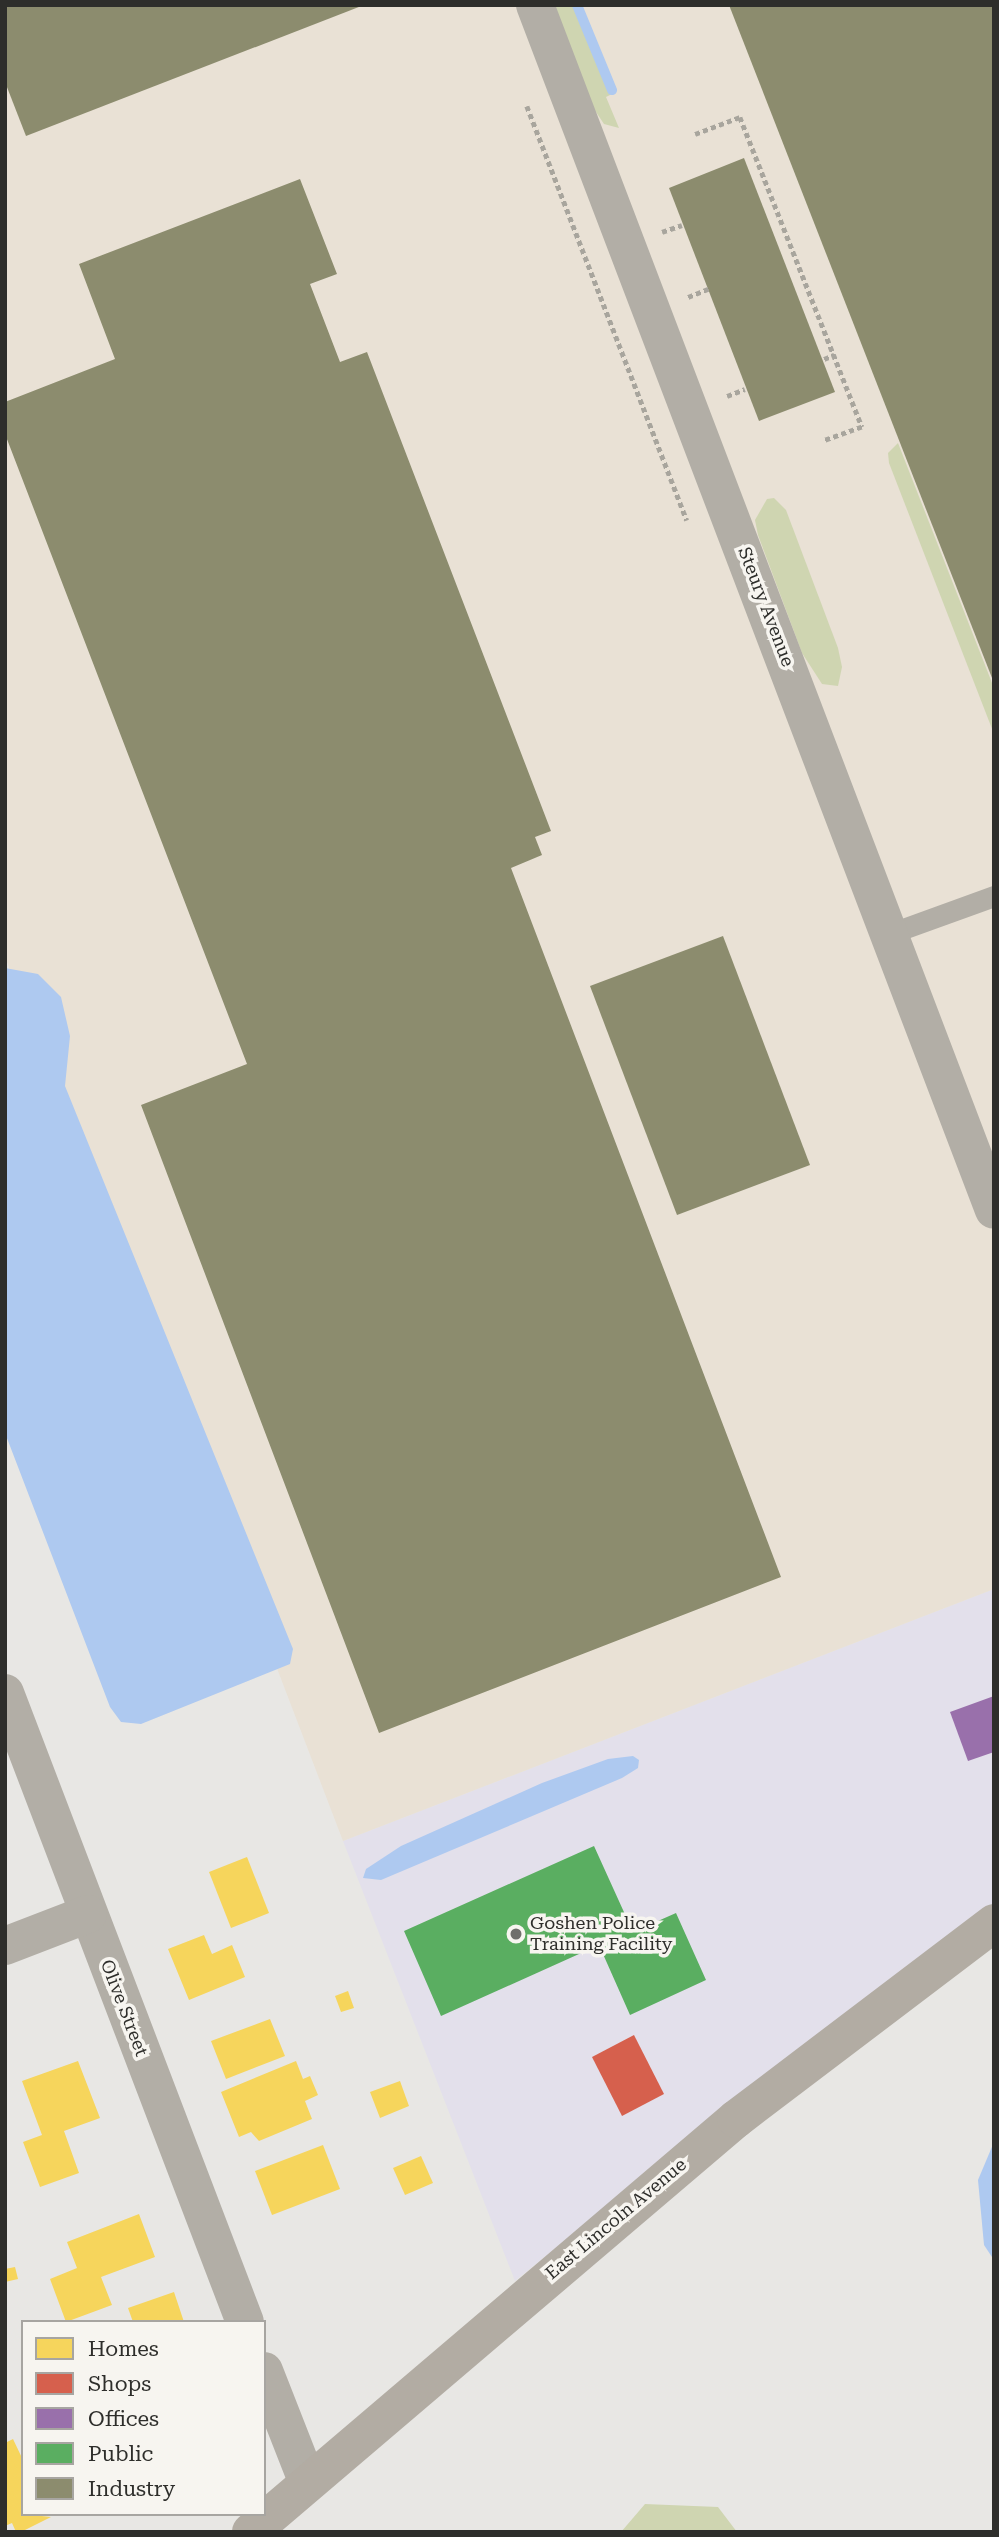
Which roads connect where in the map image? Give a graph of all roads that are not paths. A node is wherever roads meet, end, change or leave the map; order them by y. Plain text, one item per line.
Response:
1 (535, 5) edge
2 (994, 895) edge
3 (889, 934) junction
4 (994, 1210) edge
5 (5, 1693) edge
6 (88, 1914) junction
7 (994, 1923) edge
8 (5, 1946) edge
9 (244, 2320) edge
10 (266, 2376) edge
11 (307, 2481) junction
12 (251, 2532) edge

1 - 3 street, Steury Avenue
2 - 3 lane
3 - 4 street, Steury Avenue
5 - 6 street, Olive Street
6 - 8 street
6 - 9 street, Olive Street
7 - 11 main road, East Lincoln Avenue
10 - 11 street
11 - 12 main road, East Lincoln Avenue

